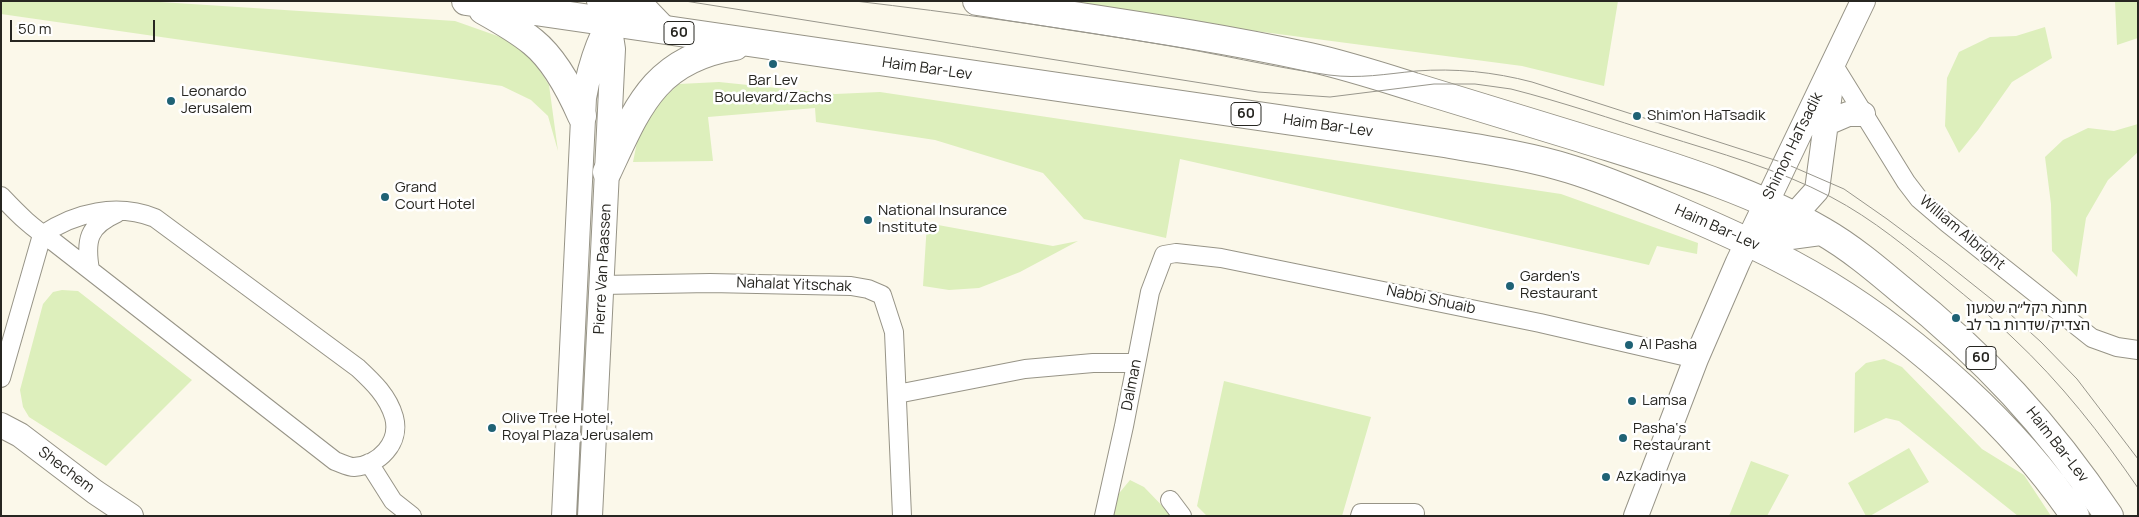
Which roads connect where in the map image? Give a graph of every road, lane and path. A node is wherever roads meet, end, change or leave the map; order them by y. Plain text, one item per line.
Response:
1 (467, 1) edge
2 (572, 1) edge
3 (625, 1) edge
4 (638, 1) edge
5 (977, 1) edge
6 (1863, 1) edge
7 (538, 12) junction
8 (604, 12) edge
9 (667, 32) junction
10 (750, 43) junction
11 (1833, 64) junction
12 (1863, 114) junction
13 (582, 116) junction
14 (1826, 123) junction
15 (607, 172) junction
16 (1, 196) edge
17 (1765, 203) junction
18 (122, 210) junction
19 (1791, 215) junction
20 (1822, 231) junction
21 (1744, 234) junction
22 (42, 235) junction
23 (1164, 255) joint
24 (90, 270) junction
25 (602, 285) junction
26 (2138, 350) edge
27 (1696, 359) junction
28 (1136, 362) junction
29 (1, 378) edge
30 (897, 394) junction
31 (1, 425) edge
32 (369, 463) junction
33 (1170, 500) dead end
34 (1415, 513) dead end
35 (130, 516) edge
36 (412, 516) edge
37 (564, 516) edge
38 (590, 516) edge
39 (902, 516) edge
40 (1104, 516) edge
41 (1182, 516) edge
42 (1360, 516) edge
43 (1636, 516) edge
44 (2075, 516) edge
45 (2109, 516) edge

1 - 7 highway, Haim Bar-Lev / 60
1 - 13 highway
2 - 7 street
3 - 8 street, Pierre Van Paassen
4 - 9 street
5 - 17 highway, Haim Bar-Lev / 60
6 - 11 street, Shimon HaTsadik
7 - 8 highway, Haim Bar-Lev / 60
8 - 9 highway, Haim Bar-Lev / 60
8 - 13 street, Pierre Van Paassen
8 - 15 street, Pierre Van Paassen
9 - 10 highway, Haim Bar-Lev / 60
10 - 15 highway
10 - 21 highway, Haim Bar-Lev / 60
11 - 12 street, William Albright
11 - 14 street, Shimon HaTsadik
11 - 17 street, Shimon HaTsadik
12 - 14 street
12 - 26 street, William Albright
13 - 37 street, Pierre Van Paassen
14 - 19 street, Shimon HaTsadik
15 - 25 street, Pierre Van Paassen
16 - 22 street
17 - 19 highway, Haim Bar-Lev / 60
17 - 21 street, Shimon HaTsadik
18 - 22 street
18 - 24 street
18 - 32 street
19 - 20 highway, Haim Bar-Lev / 60
19 - 21 street, Shimon HaTsadik
20 - 21 highway
20 - 45 highway, Haim Bar-Lev / 60
21 - 27 street, Shimon HaTsadik
21 - 44 highway, Haim Bar-Lev / 60
22 - 24 street
22 - 29 street
23 - 27 street, Nabbi Shuaib
23 - 28 street, Dalman
24 - 32 street
25 - 30 street, Nahalat Yitschak
25 - 38 street, Pierre Van Paassen
27 - 43 street, Shimon HaTsadik
28 - 30 street
28 - 40 street, Dalman
30 - 39 street, Nahalat Yitschak
31 - 35 street, Shechem
32 - 36 street
33 - 41 street
34 - 42 street

